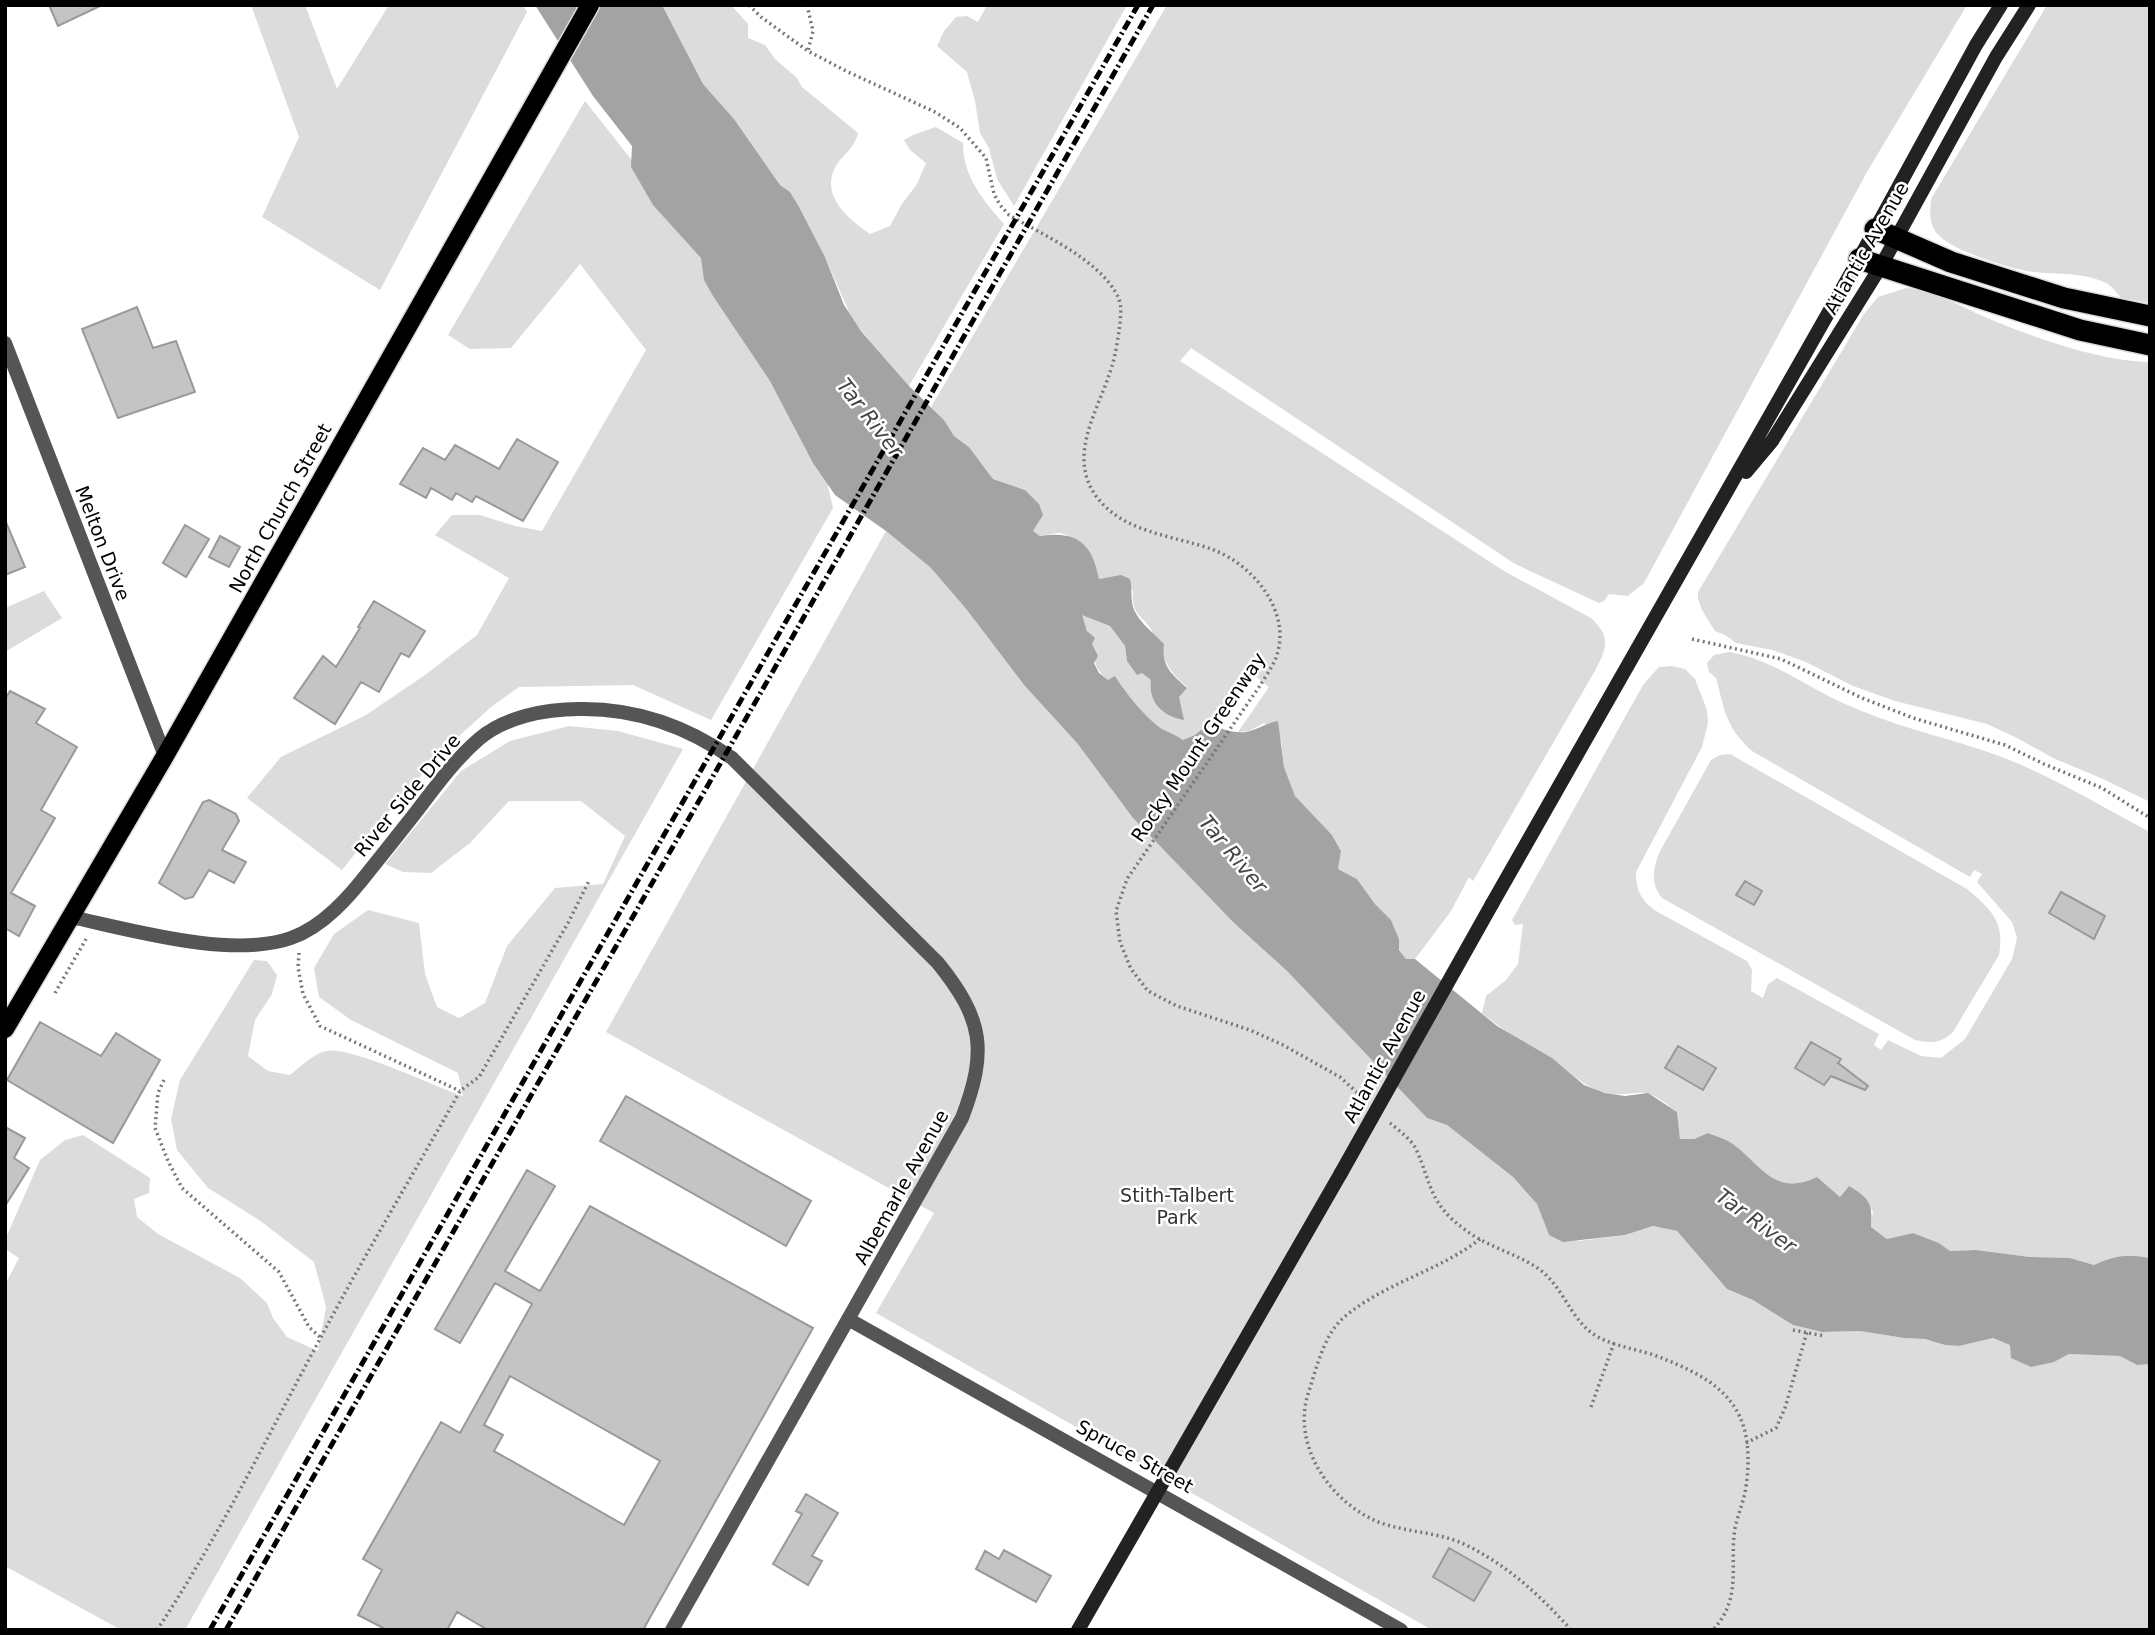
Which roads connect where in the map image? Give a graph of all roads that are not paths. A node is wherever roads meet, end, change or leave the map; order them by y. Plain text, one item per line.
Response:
1 (590, 5) edge
2 (2001, 5) edge
3 (2029, 5) edge
4 (1875, 229) junction
5 (1895, 240) junction
6 (1859, 259) junction
7 (1881, 266) junction
8 (2150, 316) edge
9 (5, 343) edge
10 (2150, 345) edge
11 (1723, 500) junction
12 (165, 756) junction
13 (769, 793) joint
14 (71, 917) junction
15 (5, 1029) edge
16 (848, 1319) junction
17 (1157, 1491) junction
18 (672, 1630) edge
19 (1078, 1630) edge
20 (1401, 1630) edge

1 - 12 main road, North Church Street
2 - 4 main road, Atlantic Avenue
3 - 5 main road, Atlantic Avenue
4 - 5 highway
4 - 6 main road, Atlantic Avenue
5 - 7 main road, Atlantic Avenue
5 - 8 highway
6 - 7 highway
6 - 11 main road, Atlantic Avenue
7 - 10 highway
7 - 11 main road, Atlantic Avenue
9 - 12 street, Melton Drive
11 - 17 main road, Atlantic Avenue, bridge
12 - 14 main road, North Church Street
13 - 14 street, River Side Drive
13 - 16 street, Albemarle Avenue
14 - 15 main road, North Church Street
16 - 17 street, Spruce Street
16 - 18 street, Albemarle Avenue
17 - 19 main road, Atlantic Avenue
17 - 20 street, Spruce Street

